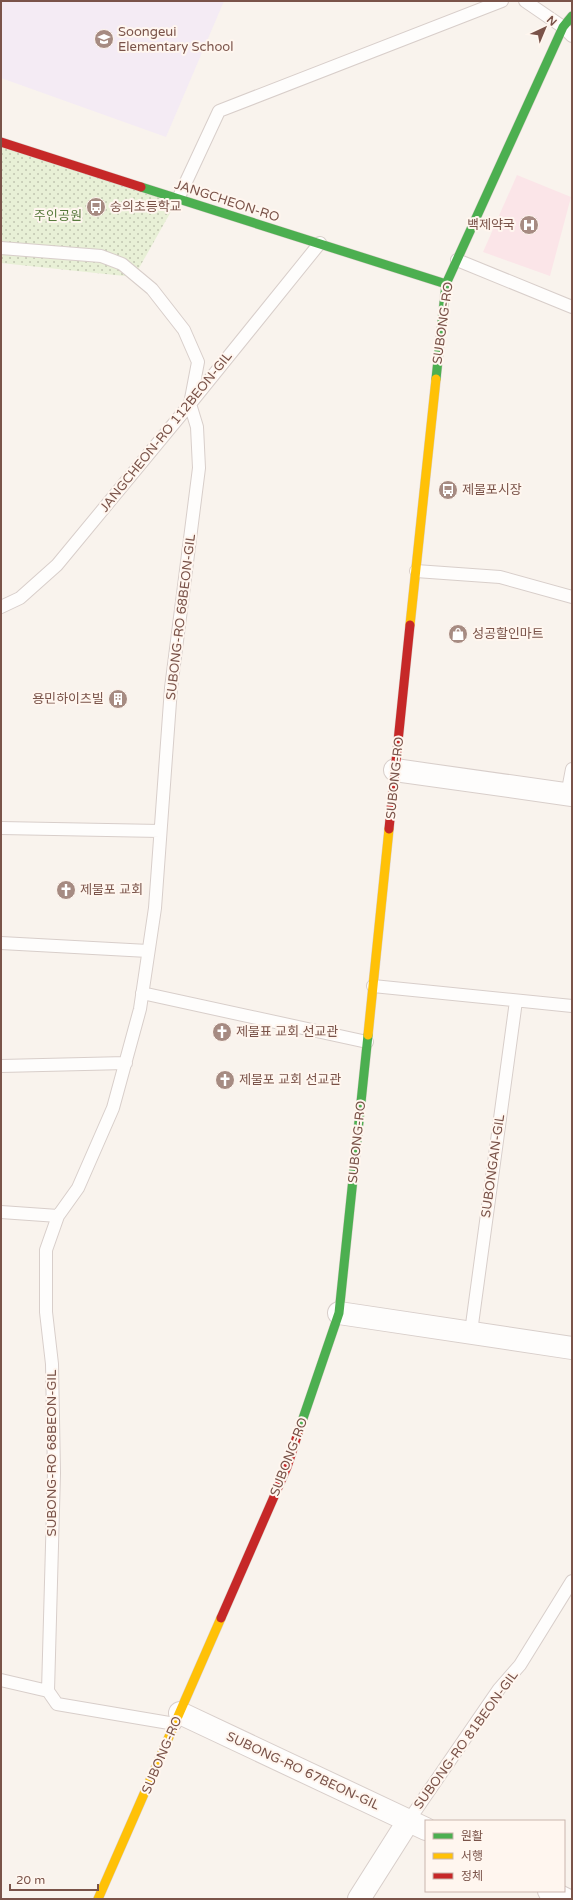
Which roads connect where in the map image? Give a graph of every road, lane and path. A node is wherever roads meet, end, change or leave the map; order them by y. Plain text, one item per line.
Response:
1 (502, 1) edge
2 (525, 1) edge
3 (572, 16) edge
4 (563, 27) junction
5 (572, 36) edge
6 (1, 142) edge
7 (178, 198) junction
8 (320, 244) junction
9 (1, 248) edge
10 (457, 260) junction
11 (446, 284) junction
12 (572, 307) edge
13 (190, 404) junction
14 (416, 571) junction
15 (572, 597) edge
16 (1, 607) edge
17 (572, 769) edge
18 (395, 770) junction
19 (570, 795) edge
20 (1, 828) edge
21 (160, 831) junction
22 (1, 943) edge
23 (148, 951) junction
24 (373, 986) junction
25 (142, 994) junction
26 (516, 1001) junction
27 (572, 1006) edge
28 (367, 1042) junction
29 (126, 1063) junction
30 (1, 1066) edge
31 (1, 1212) edge
32 (58, 1216) junction
33 (339, 1313) junction
34 (470, 1332) junction
35 (572, 1348) edge
36 (572, 1581) edge
37 (1, 1680) edge
38 (48, 1691) junction
39 (178, 1719) junction
40 (417, 1824) edge
41 (551, 1892) edge
42 (98, 1899) edge
43 (359, 1899) edge
44 (564, 1899) edge

1 - 7 lane
2 - 4 lane
3 - 4 street, SUBONG-RO
4 - 5 lane
4 - 10 street, SUBONG-RO
6 - 7 street, JANGCHEON-RO
7 - 8 street, JANGCHEON-RO
8 - 11 street, JANGCHEON-RO
8 - 13 lane, JANGCHEON-RO 112BEON-GIL
9 - 13 lane
10 - 11 street, SUBONG-RO
10 - 12 lane
11 - 14 street, SUBONG-RO
13 - 16 lane, JANGCHEON-RO 112BEON-GIL
13 - 21 lane, SUBONG-RO 68BEON-GIL
14 - 15 lane
14 - 18 street, SUBONG-RO
17 - 19 lane
18 - 19 street
18 - 24 street, SUBONG-RO
20 - 21 lane
21 - 23 lane, SUBONG-RO 68BEON-GIL
22 - 23 lane
23 - 25 lane, SUBONG-RO 68BEON-GIL
24 - 26 lane
24 - 28 street, SUBONG-RO
25 - 28 lane
25 - 29 lane, SUBONG-RO 68BEON-GIL
26 - 27 lane
26 - 34 lane, SUBONGAN-GIL
28 - 33 street, SUBONG-RO
29 - 30 lane
29 - 32 lane, SUBONG-RO 68BEON-GIL
31 - 32 lane
32 - 38 lane, SUBONG-RO 68BEON-GIL
33 - 34 street
33 - 39 street, SUBONG-RO
34 - 35 street
36 - 40 lane, SUBONG-RO 81BEON-GIL
37 - 38 lane
38 - 39 lane
39 - 40 street, SUBONG-RO 67BEON-GIL
39 - 42 street, SUBONG-RO
40 - 43 street, SUBONG-RO 81BEON-GIL
41 - 44 street

